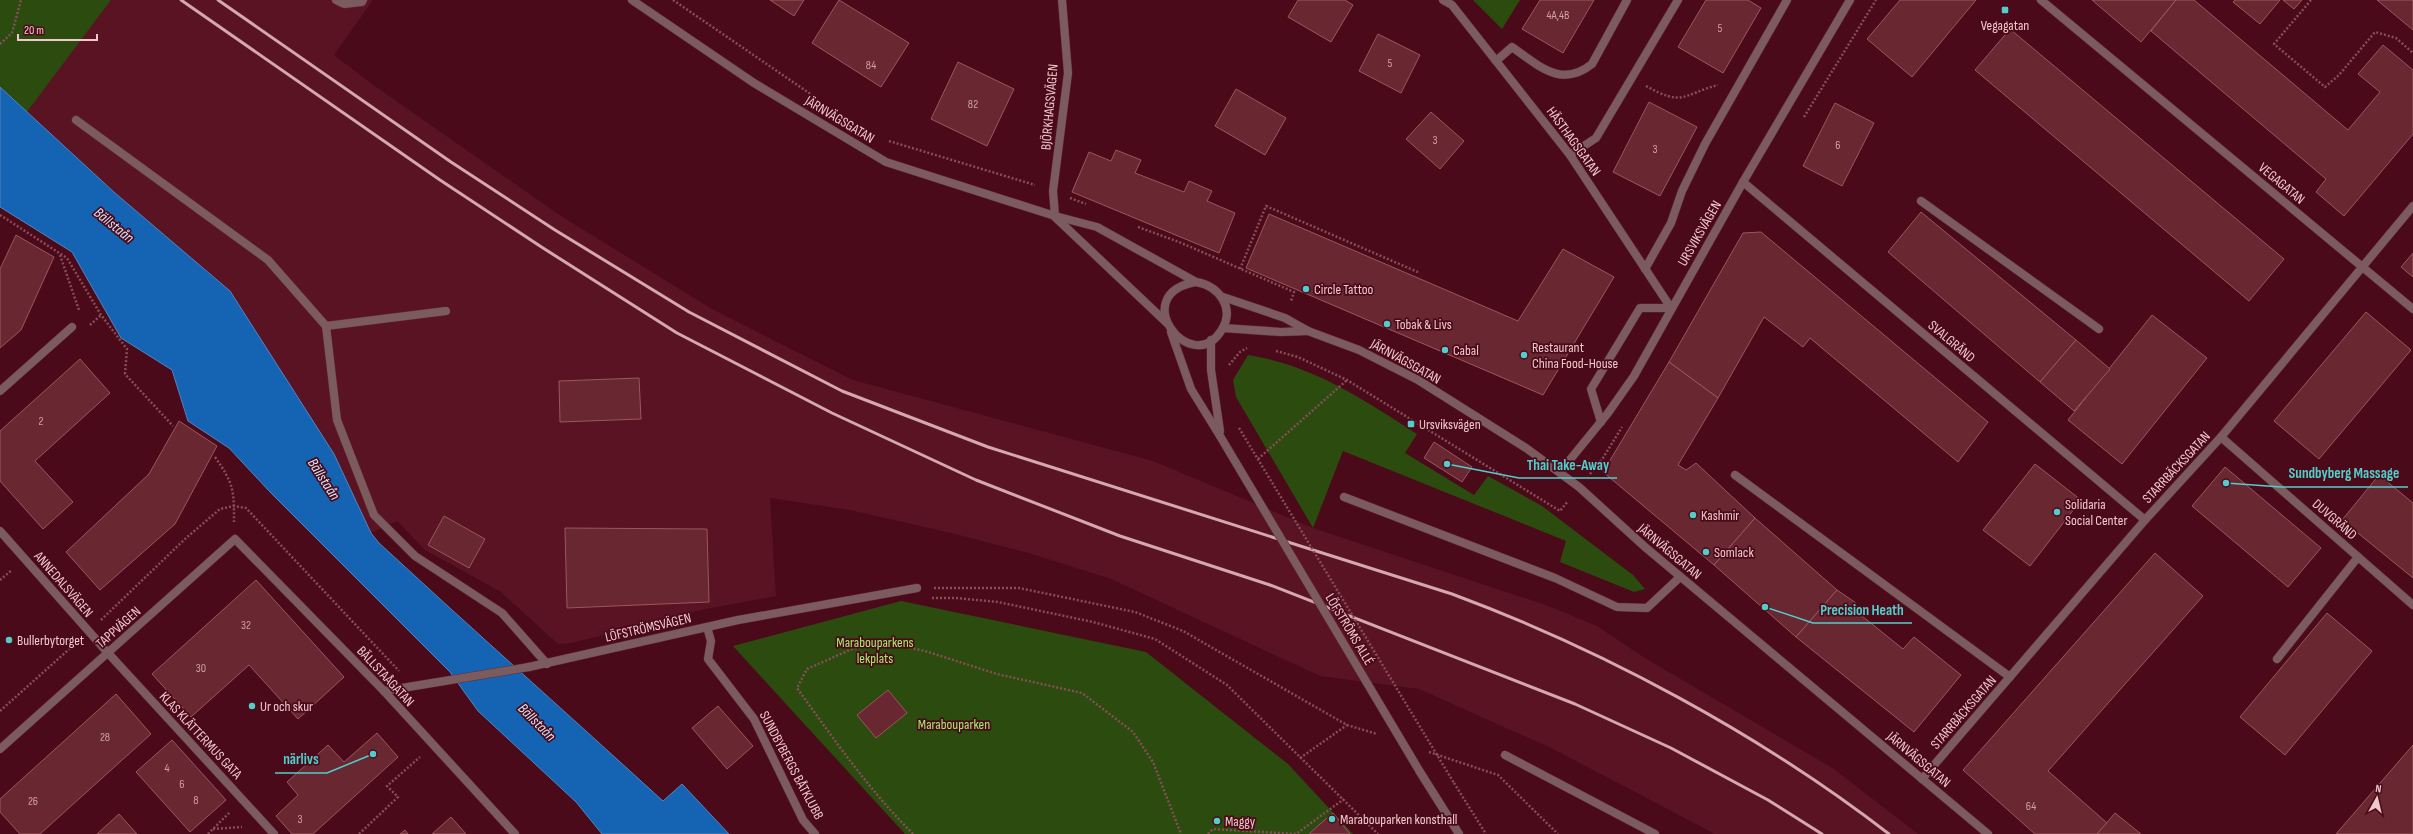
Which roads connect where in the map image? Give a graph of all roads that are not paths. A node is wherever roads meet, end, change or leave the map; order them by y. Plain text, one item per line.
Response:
1 (336, 0) edge
2 (363, 0) edge
3 (632, 0) edge
4 (1062, 0) edge
5 (1443, 0) edge
6 (1627, 0) edge
7 (1678, 0) edge
8 (1787, 0) edge
9 (1850, 0) edge
10 (2041, 0) edge
11 (1496, 61) junction
12 (76, 120) dead end
13 (1570, 155) junction
14 (1743, 182) junction
15 (1921, 201) dead end
16 (2413, 206) edge
17 (1055, 216) junction
18 (2363, 267) junction
19 (1645, 269) junction
20 (1196, 282) junction
21 (1223, 297) junction
22 (1671, 308) junction
23 (2413, 309) edge
24 (446, 311) dead end
25 (1166, 323) junction
26 (326, 326) junction
27 (72, 327) dead end
28 (1223, 328) junction
29 (2099, 329) dead end
30 (1308, 331) junction
31 (1171, 332) junction
32 (1211, 340) junction
33 (0, 391) edge
34 (1601, 422) junction
35 (1220, 436) junction
36 (2221, 437) junction
37 (1560, 472) junction
38 (1735, 475) dead end
39 (1344, 497) dead end
40 (2145, 520) junction
41 (0, 531) edge
42 (234, 539) joint
43 (2358, 557) junction
44 (1680, 577) junction
45 (917, 588) road end
46 (2413, 605) edge
47 (707, 627) junction
48 (108, 653) junction
49 (2277, 659) dead end
50 (547, 664) junction
51 (2010, 677) junction
52 (384, 691) junction
53 (0, 749) edge
54 (1505, 755) dead end
55 (1922, 779) junction
56 (274, 834) edge
57 (515, 834) edge
58 (815, 834) edge
59 (1459, 834) edge
60 (1655, 834) edge
61 (1988, 834) edge

1 - 2 street
3 - 17 street, JÄRNVÄGSGATAN
4 - 17 street, BJÖRKHAGSVÄGEN
5 - 11 street, HÄSTHAGSGATAN
6 - 11 street
7 - 13 street
8 - 19 street
9 - 14 street, URSVIKSVÄGEN
10 - 18 street, VEGAGATAN
11 - 13 street, HÄSTHAGSGATAN
12 - 26 street
13 - 19 street, HÄSTHAGSGATAN
14 - 22 street, URSVIKSVÄGEN
14 - 40 street, SVALGRÄND
15 - 29 street
16 - 18 street, STARRBÄCKSGATAN
17 - 20 street, JÄRNVÄGSGATAN
17 - 25 street, JÄRNVÄGSGATAN
18 - 23 street, VEGAGATAN
18 - 36 street, STARRBÄCKSGATAN
19 - 22 street, HÄSTHAGSGATAN
20 - 21 street, JÄRNVÄGSGATAN
20 - 25 street
21 - 28 street
21 - 30 street, JÄRNVÄGSGATAN
22 - 34 street, URSVIKSVÄGEN
22 - 34 street
24 - 26 street
25 - 31 street, JÄRNVÄGSGATAN
26 - 50 street
27 - 33 street
28 - 30 street, JÄRNVÄGSGATAN
28 - 32 street
30 - 37 street, JÄRNVÄGSGATAN
31 - 32 street
31 - 35 street, LÖFSTRÖMS ALLÉ
32 - 35 street, LÖFSTRÖMS ALLÉ
34 - 37 street, URSVIKSVÄGEN
35 - 59 street, LÖFSTRÖMS ALLÉ, bridge
36 - 40 street, STARRBÄCKSGATAN
36 - 43 street, DUVGRÄND
37 - 44 street, JÄRNVÄGSGATAN
38 - 51 street
39 - 44 street
40 - 51 street, STARRBÄCKSGATAN
41 - 48 street, ANNEDALSVÄGEN
42 - 48 street, TAPPVÄGEN
42 - 52 street, BÄLLSTAÅGATAN
43 - 46 street, DUVGRÄND
43 - 49 street
44 - 55 street, JÄRNVÄGSGATAN
45 - 47 street, LÖFSTRÖMSVÄGEN
47 - 50 street, LÖFSTRÖMSVÄGEN
47 - 58 street, SUNDBYBERGS BÅTKLUBB
48 - 53 street, TAPPVÄGEN
48 - 56 street, KLAS KLÄTTERMUS GATA
50 - 52 street, LÖFSTRÖMSVÄGEN
51 - 55 street, STARRBÄCKSGATAN
52 - 57 street, BÄLLSTAÅGATAN
54 - 60 street
55 - 61 street, JÄRNVÄGSGATAN

